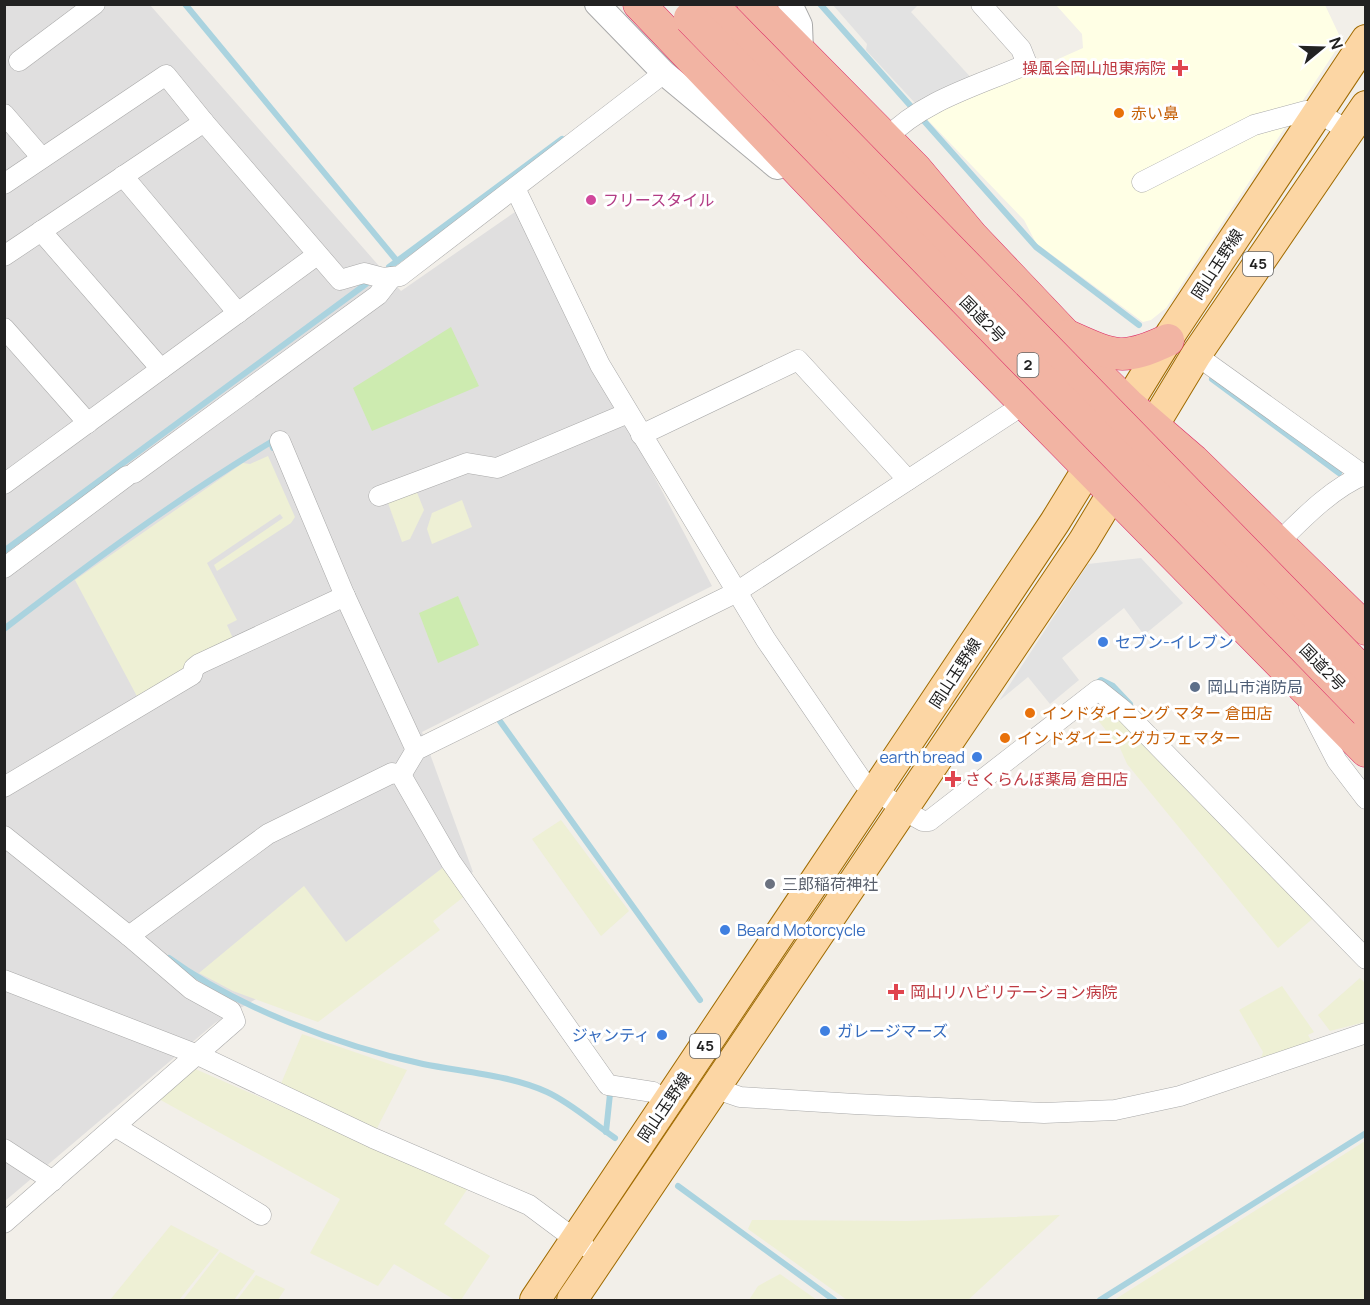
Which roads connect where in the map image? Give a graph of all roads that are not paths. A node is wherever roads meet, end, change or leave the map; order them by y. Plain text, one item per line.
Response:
1 (95, 4) edge
2 (597, 4) edge
3 (639, 4) edge
4 (753, 4) edge
5 (790, 4) edge
6 (981, 4) edge
7 (689, 18) edge
8 (1365, 40) edge
9 (801, 51) junction
10 (20, 61) dead end
11 (664, 73) junction
12 (1365, 106) edge
13 (1317, 112) junction
14 (4, 114) edge
15 (204, 122) junction
16 (1349, 131) junction
17 (887, 138) junction
18 (42, 158) junction
19 (123, 176) junction
20 (1142, 182) dead end
21 (4, 184) edge
22 (515, 188) junction
23 (41, 231) junction
24 (872, 248) junction
25 (5, 254) edge
26 (317, 255) junction
27 (392, 277) junction
28 (238, 313) junction
29 (4, 328) edge
30 (1065, 334) junction
31 (1168, 340) junction
32 (1196, 356) junction
33 (161, 369) junction
34 (1026, 404) junction
35 (1128, 404) junction
36 (628, 413) junction
37 (88, 423) junction
38 (1152, 424) junction
39 (646, 432) junction
40 (279, 441) dead end
41 (1089, 468) junction
42 (8, 475) edge
43 (1364, 476) edge
44 (908, 480) junction
45 (1113, 493) junction
46 (379, 495) dead end
47 (1279, 542) junction
48 (5, 567) edge
49 (1306, 568) junction
50 (740, 590) junction
51 (341, 598) junction
52 (1365, 620) edge
53 (1365, 629) edge
54 (1282, 663) junction
55 (1365, 675) edge
56 (1365, 711) edge
57 (416, 750) junction
58 (1365, 751) edge
59 (401, 776) junction
60 (4, 787) edge
61 (877, 792) junction
62 (1365, 799) edge
63 (904, 810) junction
64 (4, 836) edge
65 (133, 932) junction
66 (1365, 959) edge
67 (4, 980) edge
68 (1365, 1033) edge
69 (198, 1055) junction
70 (714, 1088) junction
71 (667, 1102) junction
72 (116, 1127) junction
73 (4, 1149) edge
74 (53, 1181) junction
75 (261, 1215) dead end
76 (4, 1223) edge
77 (574, 1240) junction
78 (601, 1258) junction
79 (535, 1300) edge
80 (572, 1300) edge

1 - 10 street
2 - 11 street
3 - 7 highway
4 - 9 highway
5 - 9 street
6 - 17 street
7 - 11 street
7 - 24 highway
7 - 55 highway, 国道2号 / 2, bridge
7 - 56 highway, 国道2号 / 2, bridge
8 - 13 main road, 岡山玉野線 / 45
9 - 17 highway
11 - 22 street
11 - 24 street
12 - 16 main road, 岡山玉野線 / 45
13 - 16 street
13 - 20 street
13 - 31 main road, 岡山玉野線 / 45
14 - 18 street
15 - 18 street
15 - 19 street
15 - 26 street
16 - 32 main road, 岡山玉野線 / 45
17 - 30 highway
18 - 21 street
19 - 23 street
19 - 28 street
22 - 27 street
22 - 36 street
23 - 25 street
23 - 33 street
24 - 34 highway
26 - 27 street
26 - 28 street
27 - 48 street
28 - 33 street
29 - 37 street
30 - 31 highway
30 - 35 highway
31 - 35 main road, 岡山玉野線 / 45
32 - 38 main road, 岡山玉野線 / 45
32 - 43 street
33 - 37 street
34 - 41 highway
34 - 44 street
35 - 38 highway
35 - 41 main road, 岡山玉野線 / 45
36 - 39 street
36 - 46 street
37 - 42 street
38 - 45 main road, 岡山玉野線 / 45
38 - 47 highway
39 - 44 street
39 - 50 street
40 - 51 street
41 - 45 highway
41 - 61 main road, 岡山玉野線 / 45
43 - 47 street
44 - 50 street
45 - 54 highway
45 - 63 main road, 岡山玉野線 / 45
47 - 49 highway
49 - 52 street
49 - 53 highway
50 - 57 street
50 - 61 street
51 - 57 street
51 - 60 street
54 - 58 highway
54 - 62 street
57 - 59 street
59 - 65 street
59 - 71 street
61 - 63 street
61 - 71 main road, 岡山玉野線 / 45
63 - 66 street
63 - 70 main road, 岡山玉野線 / 45
64 - 65 street
65 - 69 street
67 - 69 street
68 - 70 street
69 - 72 street
69 - 77 street
70 - 78 main road, 岡山玉野線 / 45
71 - 77 main road, 岡山玉野線 / 45
72 - 74 street
72 - 75 street
73 - 74 street
74 - 76 street
77 - 78 street
77 - 79 main road, 岡山玉野線 / 45
78 - 80 main road, 岡山玉野線 / 45

